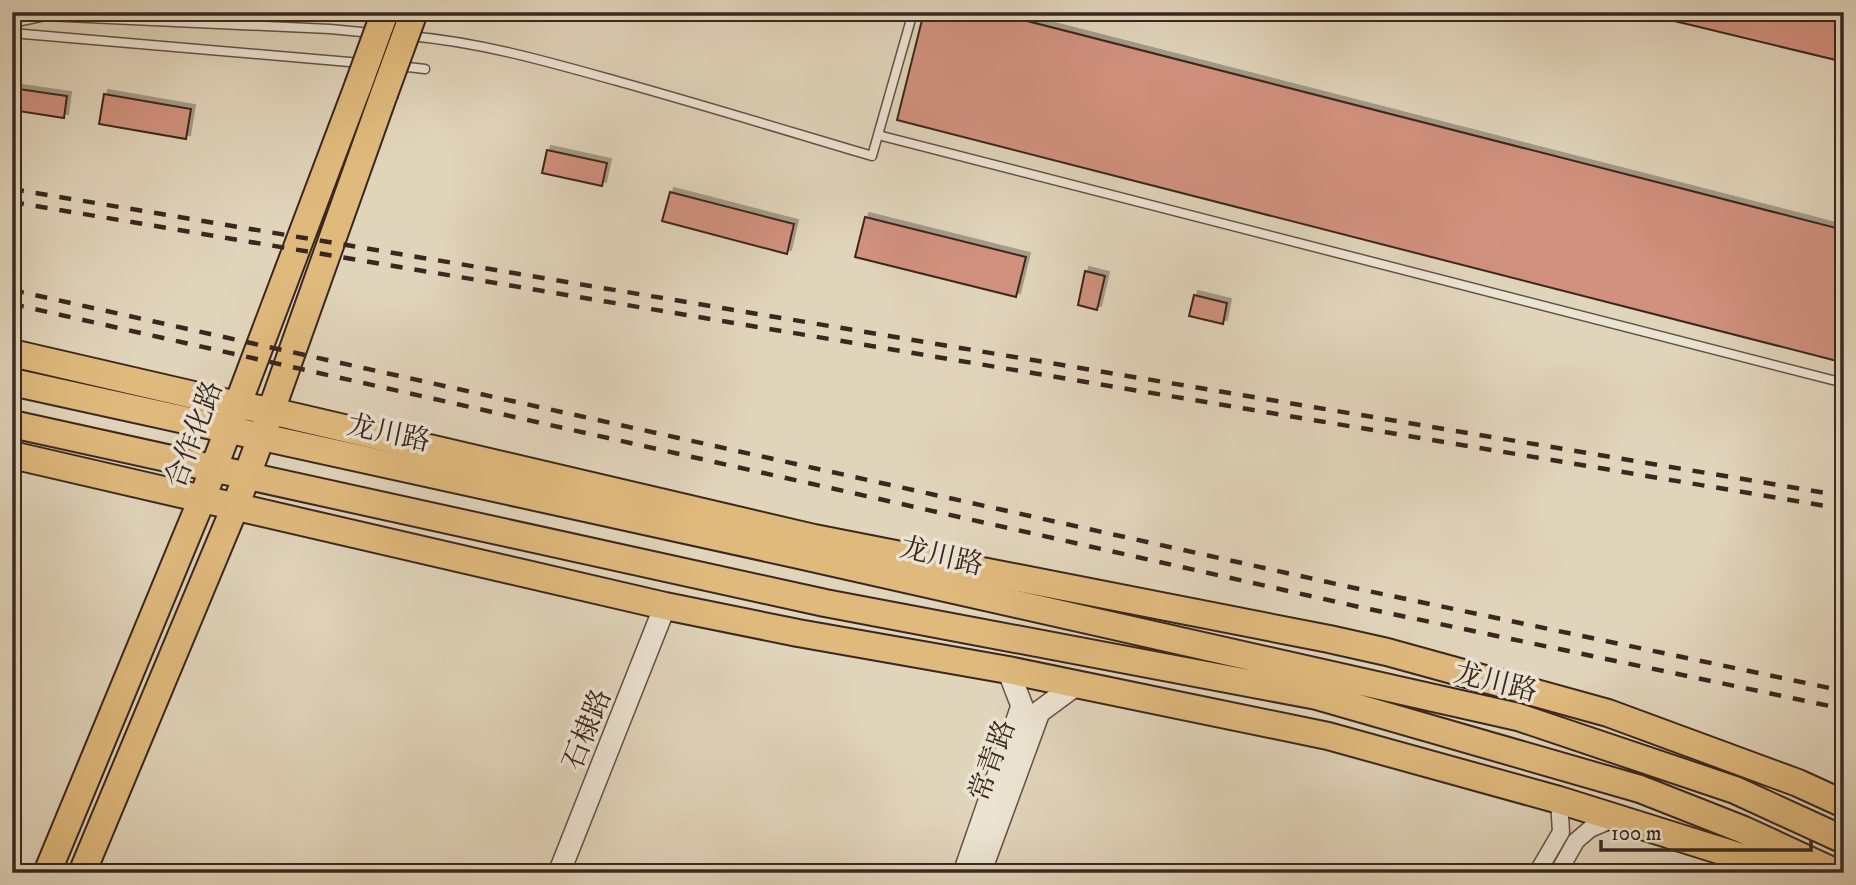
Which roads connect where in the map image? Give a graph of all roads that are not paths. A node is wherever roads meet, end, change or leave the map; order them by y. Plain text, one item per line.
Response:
1 (414, 12) edge
2 (913, 12) edge
3 (12, 23) edge
4 (387, 27) edge
5 (12, 33) edge
6 (375, 64) dead end
7 (388, 65) dead end
8 (425, 69) dead end
9 (878, 135) junction
10 (12, 353) edge
11 (12, 383) edge
12 (1844, 383) edge
13 (237, 405) junction
14 (271, 411) junction
15 (12, 424) edge
16 (228, 430) junction
17 (261, 437) junction
18 (12, 455) edge
19 (213, 469) junction
20 (247, 475) junction
21 (202, 499) junction
22 (235, 507) junction
23 (670, 606) junction
24 (1009, 670) junction
25 (1077, 684) junction
26 (1559, 800) junction
27 (1844, 804) edge
28 (1616, 818) junction
29 (1844, 840) edge
30 (47, 873) edge
31 (82, 873) edge
32 (559, 873) edge
33 (571, 873) edge
34 (964, 873) edge
35 (980, 873) edge
36 (1537, 873) edge
37 (1558, 873) edge
38 (1777, 873) edge
39 (1837, 873) edge

1 - 14 main road, bridge
2 - 9 lane
3 - 4 lane
4 - 9 lane
4 - 13 main road, 合作化路, bridge
5 - 6 lane
7 - 8 lane
9 - 12 lane
10 - 13 main road, 龙川路
11 - 16 main road, 龙川路
13 - 14 main road, 龙川路
13 - 16 main road, 合作化路
14 - 17 main road
14 - 27 main road, 龙川路
15 - 19 main road
16 - 17 main road, 龙川路
16 - 19 main road, 合作化路
17 - 20 main road
17 - 29 main road, 龙川路
18 - 21 main road
19 - 20 main road
19 - 21 main road, 合作化路
20 - 22 main road
20 - 39 main road
21 - 22 main road
21 - 30 main road, 合作化路
22 - 23 main road
22 - 31 main road
23 - 24 main road
23 - 32 street, 石棣路
23 - 33 street, 石棣路
24 - 25 main road
24 - 34 street, 常青路
25 - 26 main road
25 - 35 street, 常青路
26 - 28 main road
26 - 36 street
28 - 37 street
28 - 38 main road

